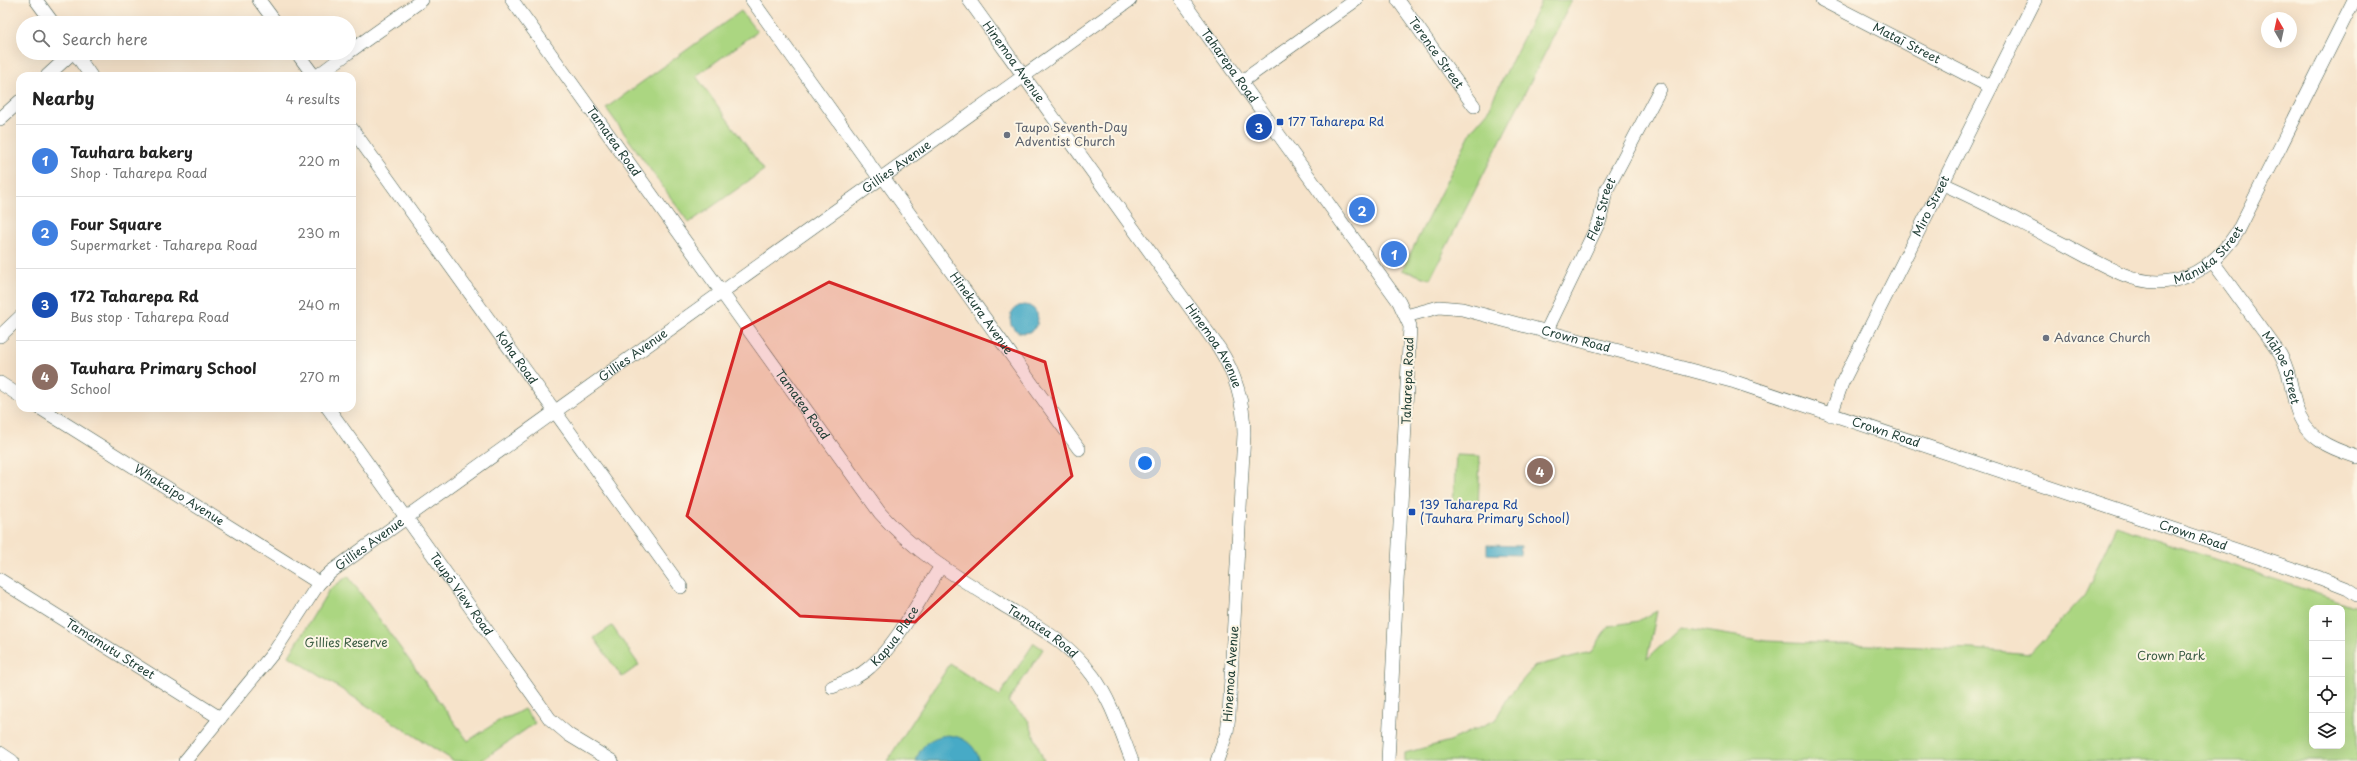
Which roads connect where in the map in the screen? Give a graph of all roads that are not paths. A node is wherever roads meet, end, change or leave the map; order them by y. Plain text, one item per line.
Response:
1 (36, 0) edge
2 (260, 0) edge
3 (422, 0) edge
4 (512, 0) edge
5 (752, 0) edge
6 (969, 0) edge
7 (1130, 0) edge
8 (1182, 0) edge
9 (1356, 0) edge
10 (1398, 0) edge
11 (1822, 0) edge
12 (2035, 0) edge
13 (2354, 0) edge
14 (48, 16) edge
15 (271, 16) edge
16 (356, 48) edge
17 (65, 60) edge
18 (78, 60) edge
19 (302, 60) edge
20 (339, 60) edge
21 (52, 72) edge
22 (88, 72) edge
23 (312, 72) edge
24 (321, 72) edge
25 (1023, 76) junction
26 (1241, 82) junction
27 (1991, 87) junction
28 (1660, 89) dead end
29 (16, 105) edge
30 (1474, 106) dead end
31 (0, 119) edge
32 (356, 135) edge
33 (882, 178) junction
34 (1943, 184) junction
35 (2213, 262) junction
36 (722, 292) junction
37 (1406, 316) junction
38 (16, 322) edge
39 (1546, 332) junction
40 (0, 336) edge
41 (0, 383) edge
42 (16, 393) edge
43 (46, 412) edge
44 (331, 412) edge
45 (555, 412) junction
46 (1831, 415) junction
47 (1079, 449) dead end
48 (2357, 457) edge
49 (407, 518) junction
50 (941, 566) junction
51 (0, 580) edge
52 (319, 583) junction
53 (681, 587) dead end
54 (2357, 595) edge
55 (832, 687) dead end
56 (220, 718) junction
57 (0, 753) edge
58 (12, 761) edge
59 (185, 761) edge
60 (612, 761) edge
61 (1132, 761) edge
62 (1217, 761) edge
63 (1388, 761) edge

1 - 14 street
2 - 15 street
3 - 16 street
4 - 36 street, Tamatea Road
5 - 33 street, Hinekura Avenue
6 - 25 street, Hinemoa Avenue
7 - 25 street, Gillies Avenue
8 - 26 street, Taharepa Road
9 - 26 street
10 - 30 street, Terence Street
11 - 27 street, Mataī Street
12 - 27 street, Miro Street
13 - 35 street, Mānuka Street
17 - 21 street
18 - 22 street
19 - 23 street
20 - 24 street
25 - 33 street, Gillies Avenue
25 - 62 street, Hinemoa Avenue
26 - 37 street, Taharepa Road
27 - 34 street, Miro Street
28 - 39 street, Fleet Street
29 - 31 street
32 - 45 street, Koha Road
33 - 36 street, Gillies Avenue
33 - 47 street, Hinekura Avenue
34 - 35 street, Mānuka Street
34 - 46 street, Miro Street
35 - 48 street, Māhoe Street
36 - 45 street, Gillies Avenue
36 - 50 street, Tamatea Road
37 - 39 street, Crown Road
37 - 63 street, Taharepa Road
38 - 40 street
39 - 46 street, Crown Road
41 - 42 street
43 - 52 street, Whakaipo Avenue
44 - 49 street, Taupō View Road
45 - 49 street, Gillies Avenue
45 - 53 street, Koha Road
46 - 54 street, Crown Road
49 - 52 street, Gillies Avenue
49 - 60 street, Taupō View Road
50 - 55 street, Kapua Place
50 - 61 street, Tamatea Road
51 - 56 street, Tamamutu Street
52 - 56 street, Gillies Avenue
56 - 59 street, Gillies Avenue
57 - 58 street

